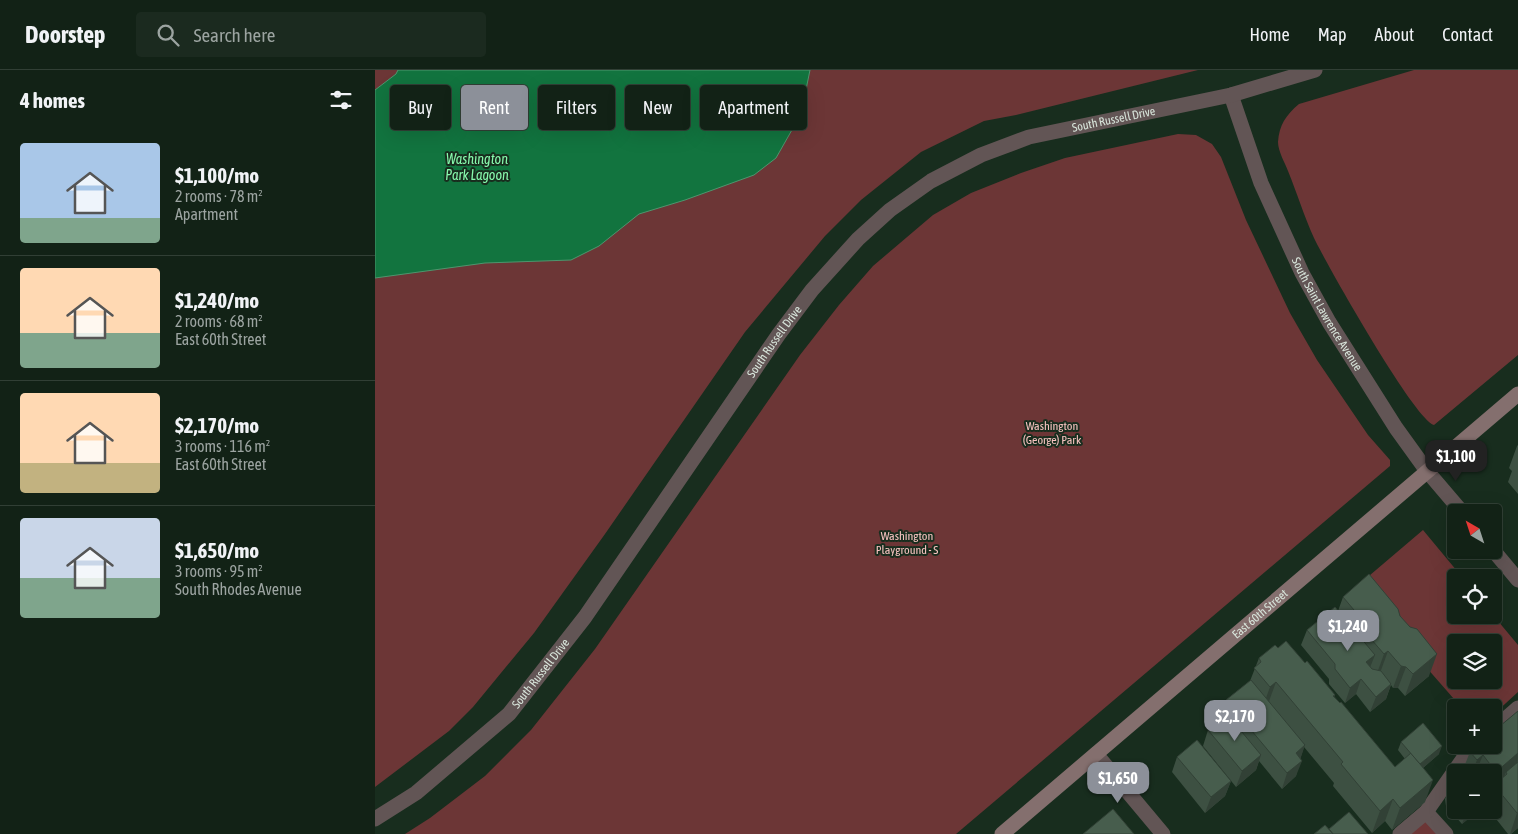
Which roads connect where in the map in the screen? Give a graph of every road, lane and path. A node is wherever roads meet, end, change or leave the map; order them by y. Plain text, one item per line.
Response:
1 (1315, 70) edge
2 (1231, 95) junction
3 (1518, 394) edge
4 (1427, 471) junction
5 (1455, 504) edge
6 (1500, 559) edge
7 (1518, 580) edge
8 (1518, 708) edge
9 (1502, 722) edge
10 (1096, 754) junction
11 (1467, 754) edge
12 (1427, 812) junction
13 (375, 819) edge
14 (1002, 834) edge
15 (1163, 834) edge
16 (1400, 834) edge
17 (1446, 834) edge

1 - 2 street, South Russell Drive
2 - 4 street, South Saint Lawrence Avenue
2 - 13 street, South Russell Drive
3 - 4 street, East 60th Street
4 - 5 street, South Saint Lawrence Avenue
4 - 10 street, East 60th Street
6 - 7 street
8 - 9 street
10 - 14 street, East 60th Street
10 - 15 street
11 - 12 street
12 - 16 street
12 - 17 street

